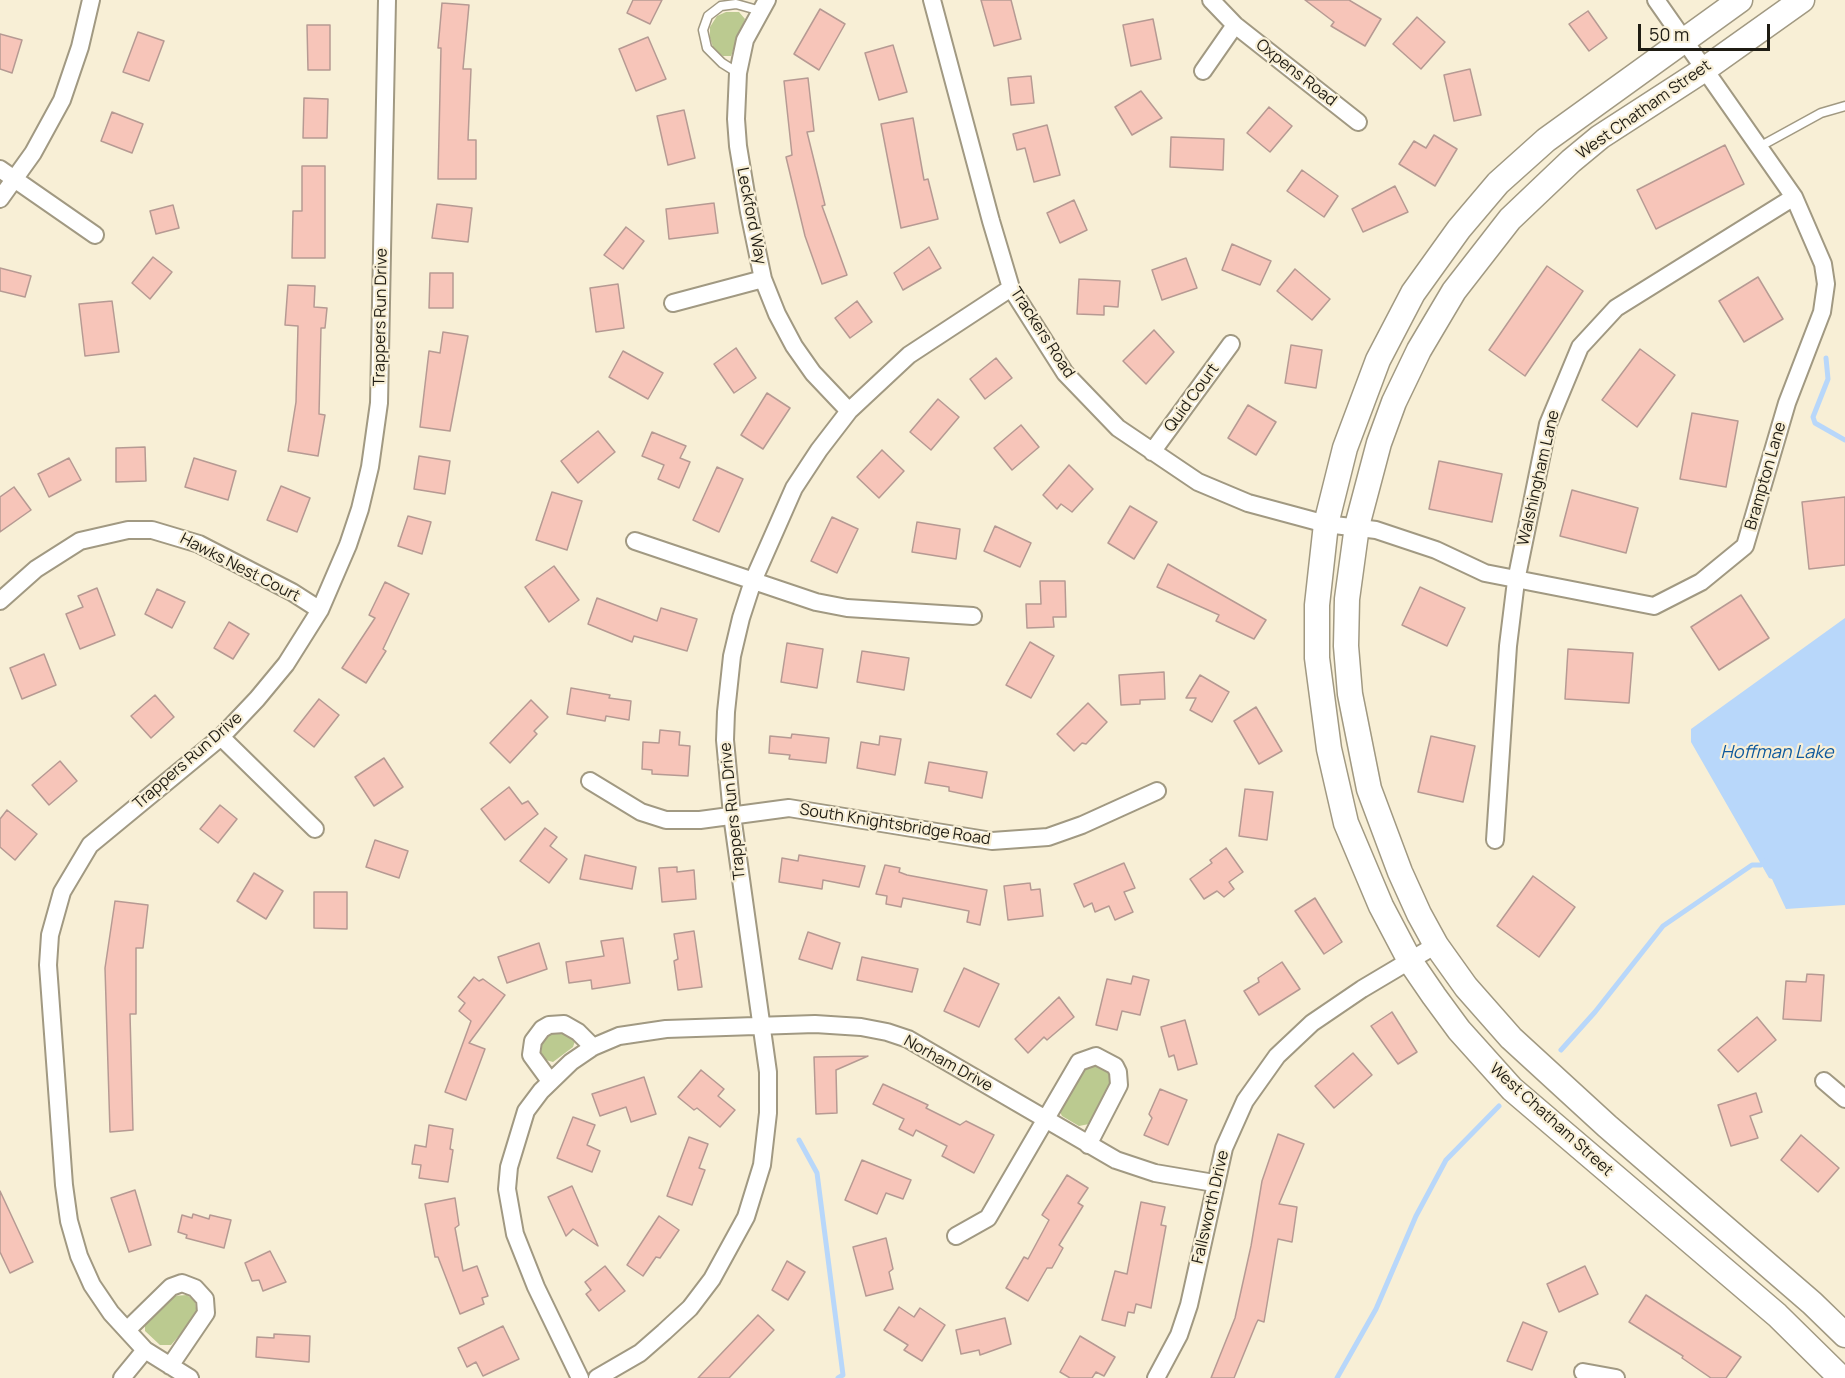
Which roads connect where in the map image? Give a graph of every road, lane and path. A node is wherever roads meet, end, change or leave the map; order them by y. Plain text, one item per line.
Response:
1 (91, 0) edge
2 (387, 0) edge
3 (932, 0) edge
4 (1211, 0) edge
5 (1656, 0) edge
6 (1740, 0) edge
7 (1802, 0) edge
8 (764, 5) edge
9 (1235, 25) junction
10 (1684, 39) junction
11 (1705, 69) junction
12 (1203, 71) dead end
13 (738, 73) junction
14 (1845, 106) edge
15 (1358, 122) dead end
16 (1759, 147) junction
17 (0, 169) edge
18 (14, 178) junction
19 (1794, 197) junction
20 (0, 199) edge
21 (94, 235) dead end
22 (763, 279) junction
23 (1011, 288) junction
24 (673, 303) dead end
25 (1231, 344) dead end
26 (849, 411) junction
27 (1152, 452) junction
28 (1326, 524) junction
29 (1357, 526) junction
30 (635, 541) dead end
31 (753, 581) junction
32 (1516, 581) junction
33 (0, 601) edge
34 (320, 610) junction
35 (974, 616) dead end
36 (221, 737) junction
37 (590, 781) dead end
38 (1157, 791) dead end
39 (732, 816) junction
40 (315, 828) dead end
41 (1495, 840) dead end
42 (1436, 945) junction
43 (1410, 961) junction
44 (761, 1026) junction
45 (593, 1047) junction
46 (550, 1081) junction
47 (1824, 1081) dead end
48 (1845, 1099) edge
49 (1046, 1120) junction
50 (1088, 1145) junction
51 (1214, 1183) junction
52 (956, 1236) dead end
53 (127, 1330) junction
54 (1845, 1335) edge
55 (145, 1350) junction
56 (170, 1366) junction
57 (1583, 1372) dead end
58 (122, 1378) edge
59 (190, 1378) edge
60 (580, 1378) edge
61 (597, 1378) edge
62 (1156, 1378) edge
63 (1616, 1378) edge
64 (1841, 1378) edge

1 - 18 street
2 - 34 street, Trappers Run Drive
3 - 23 street, Trackers Road
4 - 9 street, Oxpens Road
5 - 10 street
6 - 10 street, West Chatham Street
7 - 11 street, West Chatham Street
8 - 13 street, Leckford Way
8 - 13 lane
9 - 12 street
9 - 15 street, Oxpens Road
10 - 11 street, Brampton Lane
10 - 28 street, West Chatham Street
11 - 16 street, Brampton Lane
11 - 29 street, West Chatham Street
13 - 22 street, Leckford Way
14 - 16 lane
16 - 19 street, Brampton Lane
17 - 18 street
18 - 20 street
18 - 21 street
19 - 32 street, Walshingham Lane
19 - 32 street, Brampton Lane
22 - 24 street
22 - 26 street, Leckford Way
23 - 26 street, Trappers Run Drive
23 - 27 street, Trackers Road
25 - 27 street, Quid Court
26 - 31 street, Trappers Run Drive
27 - 28 street, Trackers Road
28 - 29 street, Brampton Lane
28 - 43 street, West Chatham Street
29 - 32 street, Brampton Lane
29 - 42 street, West Chatham Street
30 - 31 street
31 - 35 street
31 - 39 street, Trappers Run Drive
32 - 41 street, Walshingham Lane
33 - 34 street, Hawks Nest Court
34 - 36 street, Trappers Run Drive
36 - 40 street
36 - 53 street, Trappers Run Drive
37 - 39 street, South Knightsbridge Road
38 - 39 street, South Knightsbridge Road
39 - 44 street, Trappers Run Drive
42 - 43 street, Fallsworth Drive
42 - 54 street, West Chatham Street
43 - 51 street, Fallsworth Drive
43 - 64 street, West Chatham Street
44 - 45 street, Norham Drive
44 - 49 street, Norham Drive
44 - 61 street, Trappers Run Drive
45 - 46 street, Norham Drive
45 - 46 street
46 - 60 street, Norham Drive
47 - 48 street
49 - 50 street, Norham Drive
49 - 50 street
49 - 52 street
50 - 51 street, Norham Drive
51 - 62 street, Fallsworth Drive
53 - 55 street, Trappers Run Drive
53 - 56 street
55 - 56 street, Trappers Run Drive
55 - 58 street
56 - 59 street, Trappers Run Drive
57 - 63 street

